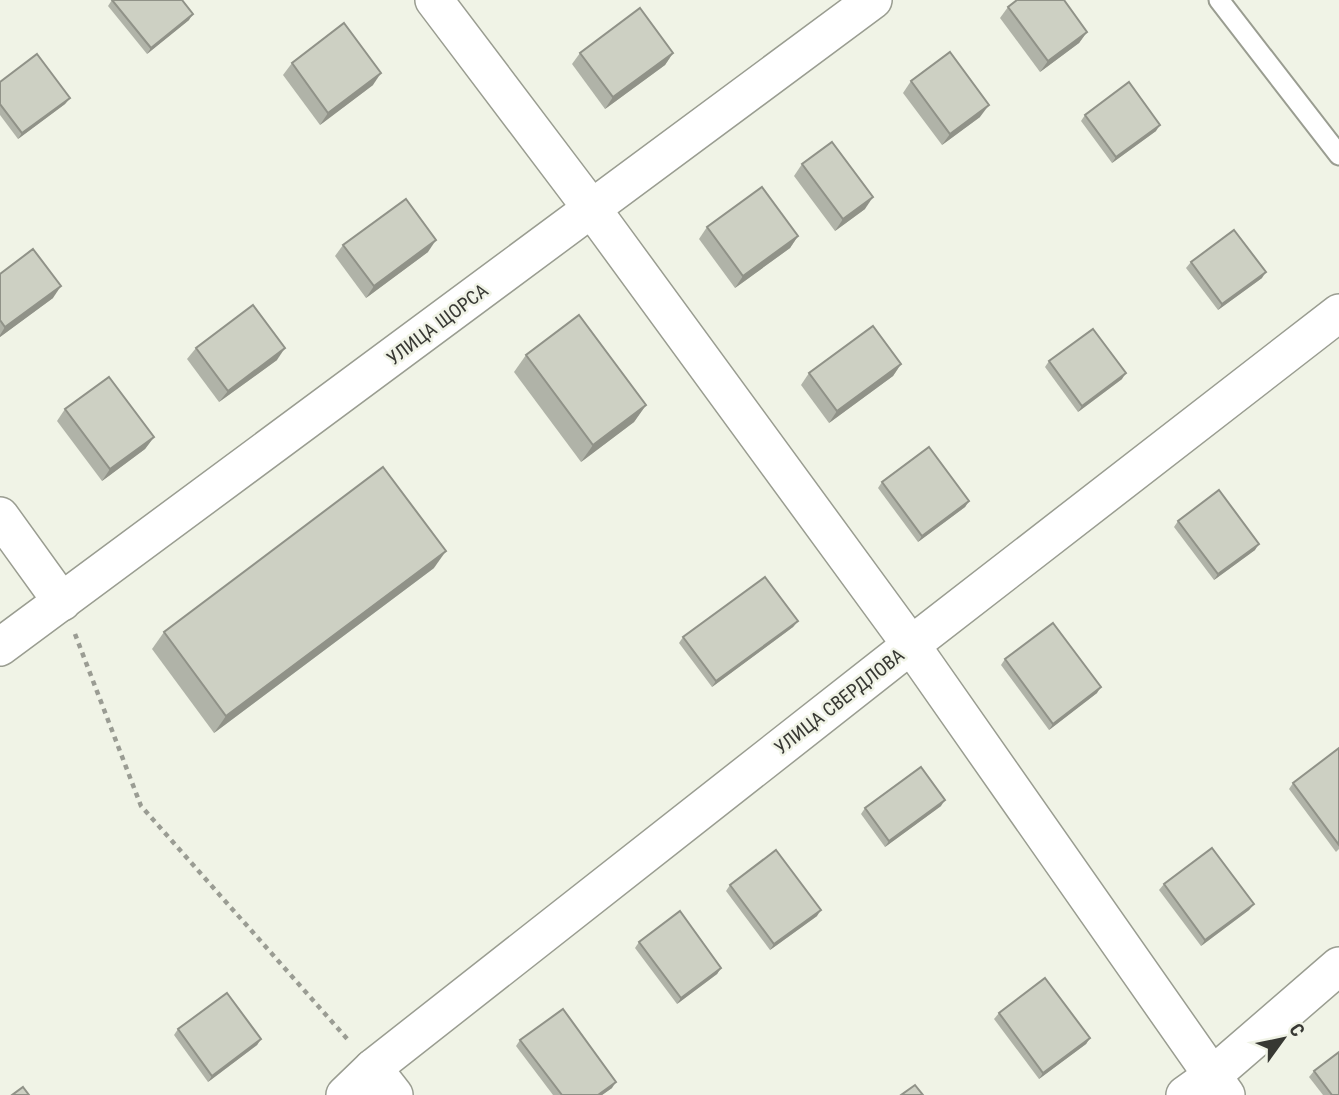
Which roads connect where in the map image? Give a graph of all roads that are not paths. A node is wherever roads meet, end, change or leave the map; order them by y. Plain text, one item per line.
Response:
1 (434, 0) edge
2 (873, 0) edge
3 (1219, 0) edge
4 (1339, 155) edge
5 (592, 209) junction
6 (1339, 313) edge
7 (0, 516) edge
8 (62, 602) junction
9 (911, 645) junction
10 (0, 647) edge
11 (1339, 966) edge
12 (383, 1082) edge
13 (1208, 1088) edge
14 (345, 1095) edge

1 - 5 street
2 - 5 street, УЛИЦА ЩОРСА
3 - 4 lane
5 - 8 street, УЛИЦА ЩОРСА
5 - 9 street
6 - 9 street, УЛИЦА СВЕРДЛОВА
7 - 8 street
8 - 10 street, УЛИЦА ЩОРСА
9 - 12 street, УЛИЦА СВЕРДЛОВА
9 - 13 street
11 - 13 street
12 - 14 street, УЛИЦА СВЕРДЛОВА

